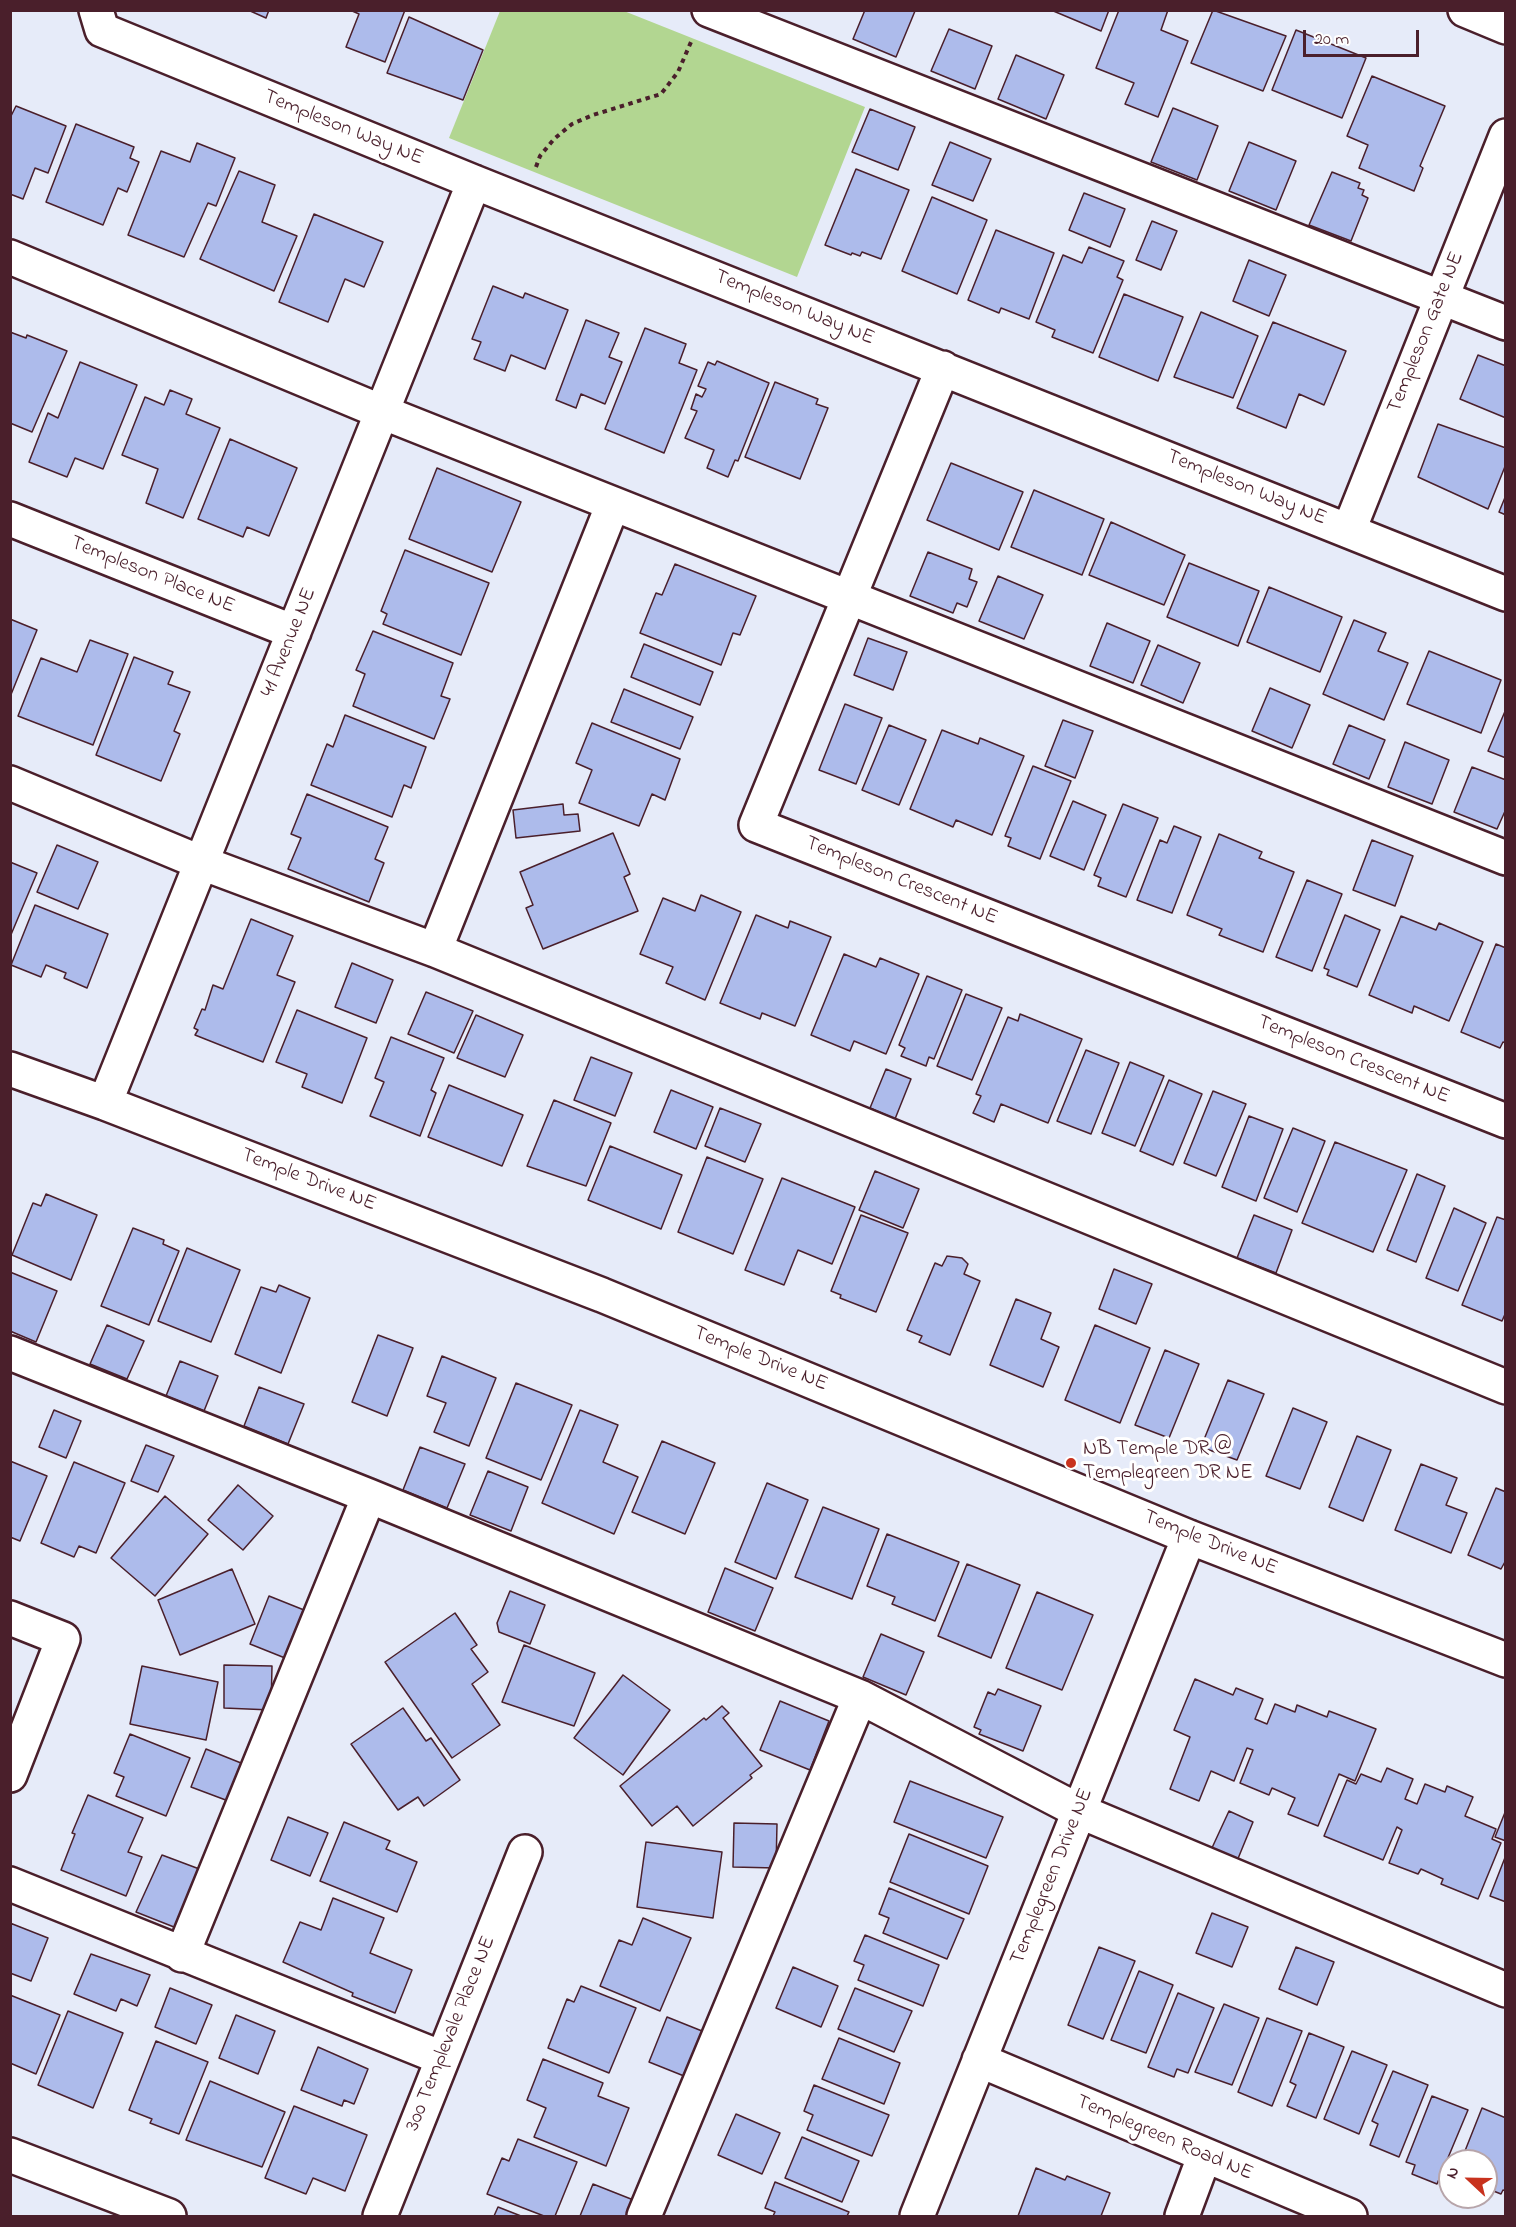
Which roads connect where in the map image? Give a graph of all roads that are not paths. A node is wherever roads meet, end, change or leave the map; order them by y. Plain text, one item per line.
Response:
1 (96, 10) edge
2 (709, 10) edge
3 (1465, 10) edge
4 (1506, 27) edge
5 (1506, 136) edge
6 (474, 182) junction
7 (10, 257) edge
8 (1441, 297) junction
9 (1506, 323) edge
10 (943, 368) junction
11 (382, 412) junction
12 (613, 504) junction
13 (10, 519) edge
14 (1349, 530) junction
15 (1506, 594) edge
16 (850, 596) junction
17 (294, 632) junction
18 (10, 783) edge
19 (1506, 858) edge
20 (202, 863) junction
21 (435, 950) junction
22 (10, 1069) edge
23 (105, 1103) junction
24 (1506, 1121) edge
25 (10, 1353) edge
26 (1506, 1387) edge
27 (369, 1496) junction
28 (1190, 1537) junction
29 (10, 1618) edge
30 (1506, 1660) edge
31 (860, 1697) junction
32 (10, 1775) edge
33 (1079, 1811) junction
34 (525, 1852) dead end
35 (10, 1884) edge
36 (182, 1954) junction
37 (1506, 1990) edge
38 (442, 2058) junction
39 (979, 2060) junction
40 (10, 2155) edge
41 (1204, 2157) junction
42 (135, 2211) edge
43 (169, 2217) edge
44 (380, 2217) edge
45 (644, 2217) edge
46 (917, 2217) edge
47 (1182, 2217) edge
48 (1350, 2217) edge

1 - 6 street, Templeson Way NE
2 - 8 street
3 - 4 street
5 - 8 street, Templeson Gate NE
6 - 10 street, Templeson Way NE
6 - 11 street, 41 Avenue NE
7 - 11 street
8 - 9 street
8 - 14 street, Templeson Gate NE
10 - 14 street, Templeson Way NE
10 - 16 street, Templeson Crescent NE
11 - 12 street
11 - 17 street, 41 Avenue NE
12 - 16 street
12 - 21 street
13 - 17 street, Templeson Place NE
14 - 15 street, Templeson Way NE
16 - 19 street
16 - 24 street, Templeson Crescent NE
17 - 20 street, 41 Avenue NE
18 - 20 street
20 - 21 street
20 - 23 street, 41 Avenue NE
21 - 26 street
22 - 23 street, Temple Drive NE
23 - 28 street, Temple Drive NE
25 - 27 street
27 - 31 street
27 - 36 street
28 - 30 street, Temple Drive NE
28 - 33 street, Templegreen Drive NE
29 - 32 street
31 - 33 street
31 - 45 street
33 - 37 street
33 - 39 street, Templegreen Drive NE
34 - 38 street, 300 Templevale Place NE
35 - 36 street
36 - 38 street
38 - 44 street, 300 Templevale Place NE
39 - 41 street, Templegreen Road NE
39 - 46 street, Templegreen Drive NE
40 - 42 street
41 - 47 street
41 - 48 street, Templegreen Road NE
42 - 43 street

